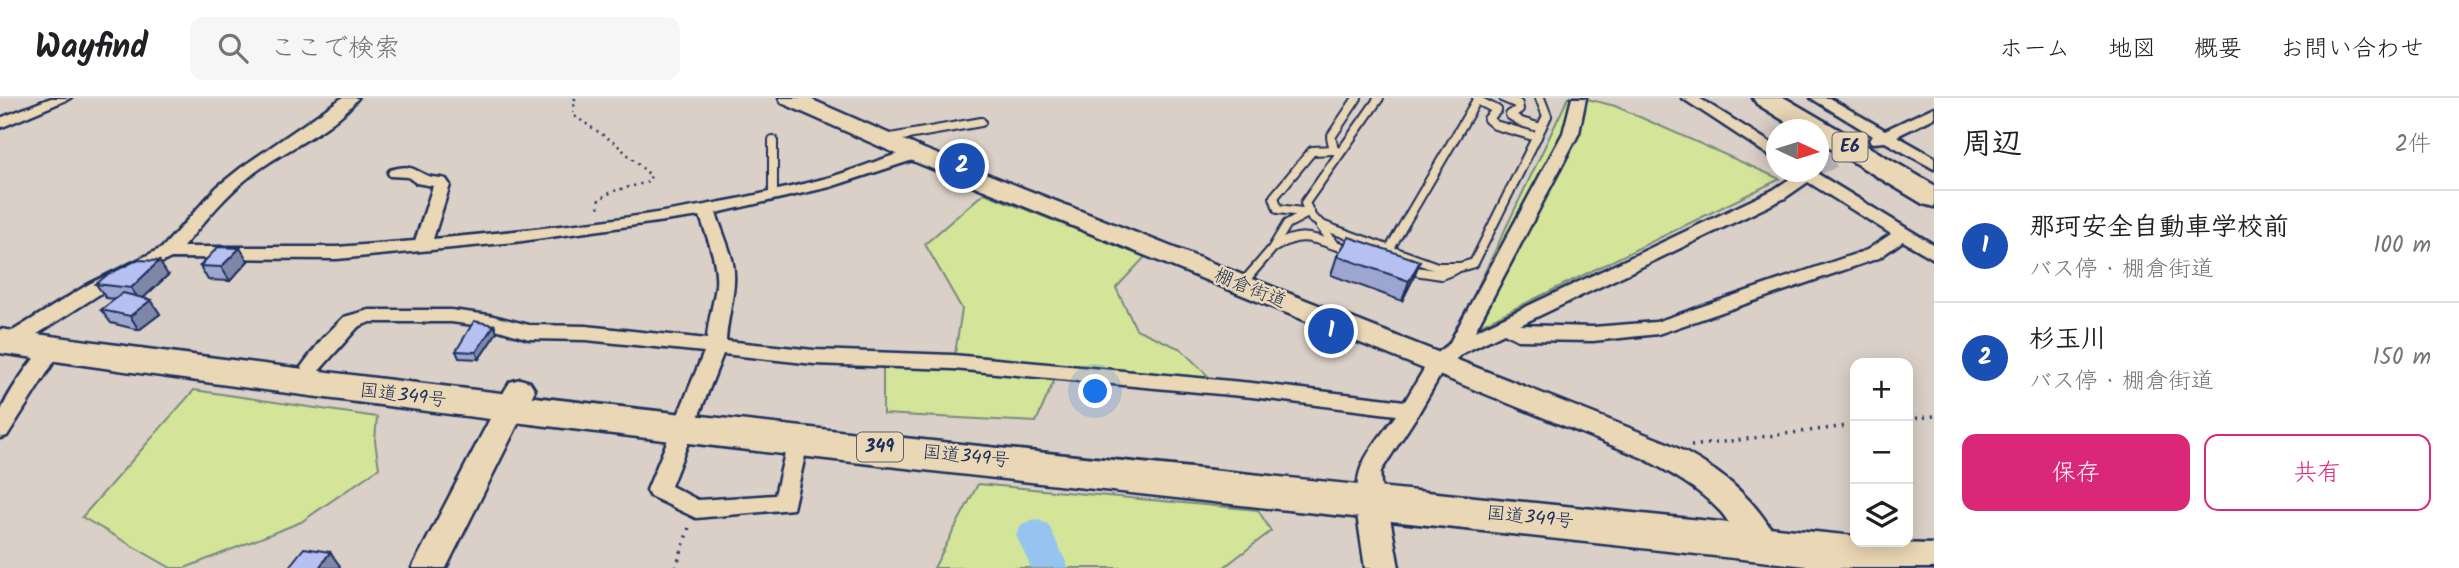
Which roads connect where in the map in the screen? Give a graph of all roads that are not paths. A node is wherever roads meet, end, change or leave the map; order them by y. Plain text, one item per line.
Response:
1 (64, 98) edge
2 (351, 98) edge
3 (790, 98) edge
4 (1357, 98) edge
5 (1379, 98) edge
6 (1504, 98) edge
7 (1540, 98) edge
8 (1579, 98) edge
9 (1689, 98) edge
10 (1740, 98) edge
11 (1766, 98) edge
12 (1818, 98) edge
13 (1477, 99) edge
14 (1934, 112) edge
15 (1775, 119) edge
16 (0, 122) edge
17 (981, 122) dead end
18 (1539, 133) junction
19 (1881, 138) junction
20 (774, 140) dead end
21 (885, 140) junction
22 (1766, 147) edge
23 (1338, 151) junction
24 (1829, 152) edge
25 (916, 153) junction
26 (1934, 164) edge
27 (396, 173) dead end
28 (1794, 182) edge
29 (1823, 182) edge
30 (773, 195) junction
31 (1934, 198) edge
32 (706, 210) junction
33 (1310, 212) junction
34 (1934, 215) edge
35 (1317, 221) junction
36 (1904, 233) junction
37 (1335, 245) junction
38 (422, 246) junction
39 (1272, 248) junction
40 (1390, 250) junction
41 (168, 251) junction
42 (1358, 253) edge
43 (1934, 253) edge
44 (1394, 266) edge
45 (1460, 267) junction
46 (1241, 285) junction
47 (1504, 323) junction
48 (15, 339) edge
49 (716, 347) junction
50 (1446, 356) junction
51 (311, 367) junction
52 (515, 400) junction
53 (1411, 409) junction
54 (689, 417) junction
55 (0, 430) edge
56 (798, 438) junction
57 (1370, 491) junction
58 (1757, 533) junction
59 (1850, 534) edge
60 (1913, 541) edge
61 (1934, 543) edge
62 (1934, 562) edge
63 (429, 568) edge
64 (1382, 568) edge

1 - 16 street
2 - 41 street
3 - 21 street, 棚倉街道
4 - 23 lane
5 - 23 lane
6 - 18 lane
7 - 18 lane
8 - 50 street
9 - 22 street
10 - 15 highway
11 - 31 highway, E6
12 - 19 street
13 - 18 lane
13 - 40 lane
14 - 19 street
17 - 21 lane
18 - 45 lane
19 - 26 street
20 - 30 lane
21 - 25 street, 棚倉街道
23 - 33 lane
23 - 33 lane
24 - 34 highway, E6
25 - 30 street
25 - 46 street, 棚倉街道
27 - 38 street
28 - 47 street
29 - 36 street
30 - 32 street
32 - 38 street
32 - 49 street
33 - 35 lane
33 - 39 lane
35 - 37 lane
35 - 40 lane
36 - 43 street
36 - 47 street
37 - 39 lane
37 - 42 lane
38 - 41 street
39 - 46 lane
40 - 45 lane
41 - 48 street
44 - 45 lane
46 - 50 street, 棚倉街道
47 - 50 street
48 - 51 highway, 国道349号 / 349
48 - 52 highway, 国道349号 / 349
48 - 55 street
49 - 51 street
49 - 53 street
49 - 54 street
50 - 53 street
50 - 58 street, 棚倉街道
51 - 52 highway, 国道349号 / 349
52 - 54 highway, 国道349号 / 349
52 - 63 street
53 - 57 street
54 - 56 highway, 国道349号 / 349
54 - 56 street
54 - 57 highway, 国道349号 / 349
56 - 57 highway, 国道349号 / 349
57 - 58 highway, 国道349号 / 349
57 - 64 street
58 - 59 highway, 国道349号 / 349
58 - 62 highway, 国道349号 / 349
60 - 61 highway

